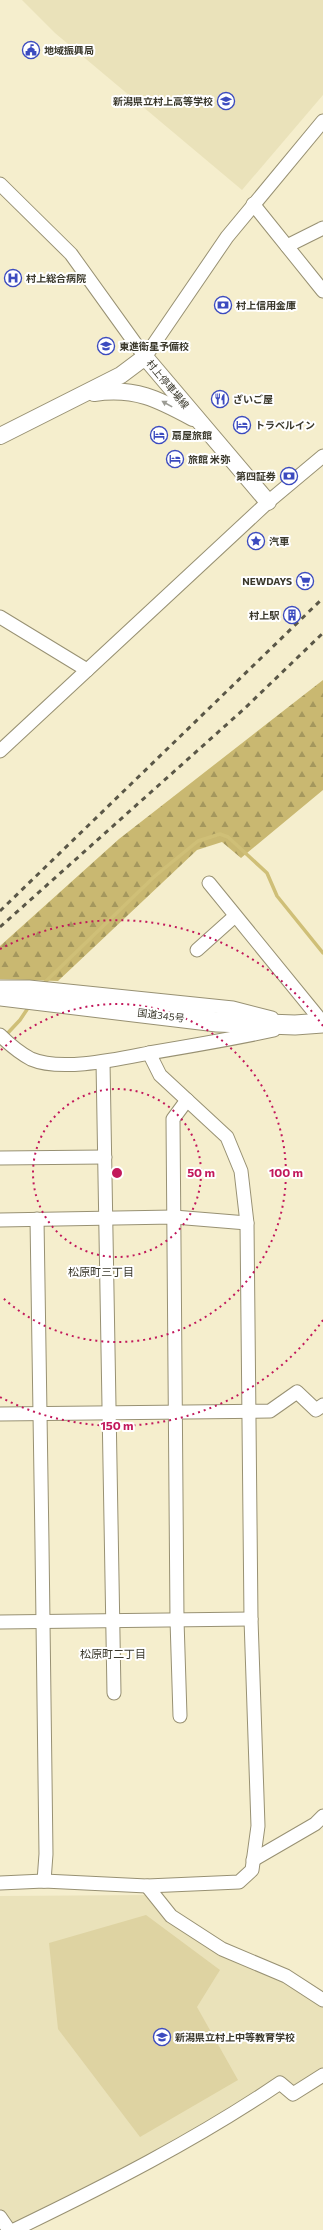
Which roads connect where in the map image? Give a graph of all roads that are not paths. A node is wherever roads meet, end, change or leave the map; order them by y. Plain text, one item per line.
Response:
1 (323, 121) edge
2 (0, 184) edge
3 (253, 204) junction
4 (323, 228) edge
5 (287, 246) junction
6 (323, 292) edge
7 (145, 357) junction
8 (84, 394) junction
9 (201, 423) junction
10 (0, 436) edge
11 (323, 456) edge
12 (268, 502) junction
13 (0, 617) edge
14 (87, 670) junction
15 (1, 749) edge
16 (208, 883) dead end
17 (235, 916) junction
18 (198, 950) dead end
19 (0, 987) edge
20 (0, 996) edge
21 (323, 1023) edge
22 (295, 1025) junction
23 (0, 1035) edge
24 (149, 1053) junction
25 (103, 1062) junction
26 (187, 1100) junction
27 (104, 1157) junction
28 (0, 1158) edge
29 (174, 1217) junction
30 (37, 1219) junction
31 (0, 1220) edge
32 (106, 1220) junction
33 (247, 1223) junction
34 (323, 1405) edge
35 (250, 1410) junction
36 (109, 1412) junction
37 (176, 1412) junction
38 (39, 1413) junction
39 (0, 1414) edge
40 (251, 1619) junction
41 (177, 1620) junction
42 (113, 1621) junction
43 (0, 1622) edge
44 (45, 1622) junction
45 (114, 1693) dead end
46 (180, 1716) dead end
47 (323, 1816) edge
48 (253, 1860) junction
49 (44, 1881) junction
50 (0, 1883) edge
51 (147, 1886) junction
52 (323, 2000) edge
53 (323, 2075) edge
54 (0, 2217) edge
55 (9, 2230) edge
56 (14, 2230) edge

1 - 3 street
2 - 7 street
3 - 5 street
3 - 7 street
4 - 5 street
5 - 6 street
7 - 8 main road, 村上停車場線
7 - 9 main road, 村上停車場線
9 -> 8 main road
8 - 10 main road, 村上停車場線
9 - 12 main road, 村上停車場線
11 - 12 street
12 - 14 street
13 - 14 street
14 - 15 street
16 - 17 street
17 - 18 street
17 - 21 street
19 - 22 street
20 - 22 highway, 国道345号
21 - 22 highway, 国道345号
22 - 24 street
23 - 25 street
24 - 25 street
24 - 26 street
25 - 27 street
26 - 29 street
26 - 33 street
27 - 28 street
27 - 32 street
29 - 32 street
29 - 33 street
29 - 37 street
30 - 31 street
30 - 32 street
30 - 38 street
32 - 36 street
33 - 35 street
34 - 35 street
35 - 37 street
35 - 40 street
36 - 37 street
36 - 38 street
36 - 42 street
37 - 41 street
38 - 39 street
38 - 44 street
40 - 41 street
40 - 48 street
41 - 42 street
41 - 46 street
42 - 44 street
42 - 45 street
43 - 44 street
44 - 49 street
47 - 48 street
48 - 51 street
49 - 50 street
49 - 51 street
51 - 52 street
53 - 56 street
54 - 55 street

